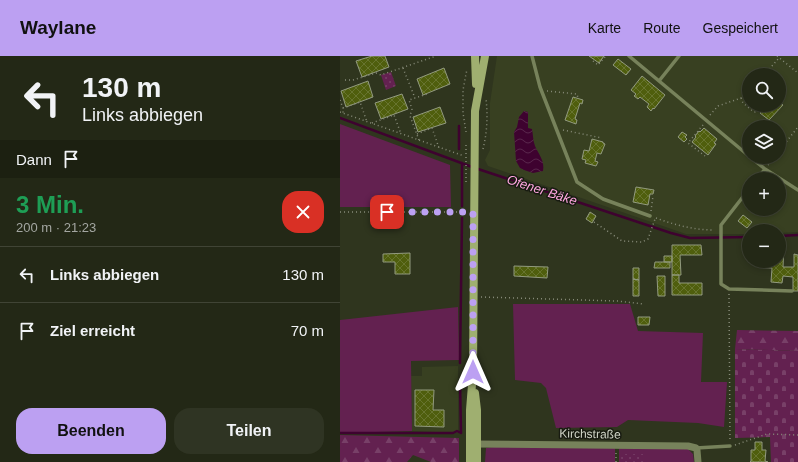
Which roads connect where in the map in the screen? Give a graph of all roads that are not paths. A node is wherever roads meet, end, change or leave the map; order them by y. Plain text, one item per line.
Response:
1 (475, 56) edge
2 (485, 56) edge
3 (532, 56) edge
4 (629, 56) edge
5 (679, 56) edge
6 (659, 81) junction
7 (476, 99) junction
8 (742, 149) edge
9 (759, 164) edge
10 (765, 169) junction
11 (763, 172) edge
12 (798, 190) edge
13 (742, 198) edge
14 (650, 216) road end
15 (792, 291) dead end
16 (474, 444) junction
17 (730, 446) road end
18 (696, 448) junction
19 (470, 462) edge
20 (477, 462) edge
21 (698, 462) edge

1 - 7 street
2 - 7 street
3 - 14 lane
4 - 6 lane
5 - 6 lane
6 - 8 lane
7 - 16 street
9 - 10 lane
10 - 11 lane
10 - 12 lane
13 - 15 lane
16 - 18 street, Kirchstraße
16 - 19 street
16 - 20 street
17 - 18 lane
18 - 21 street

